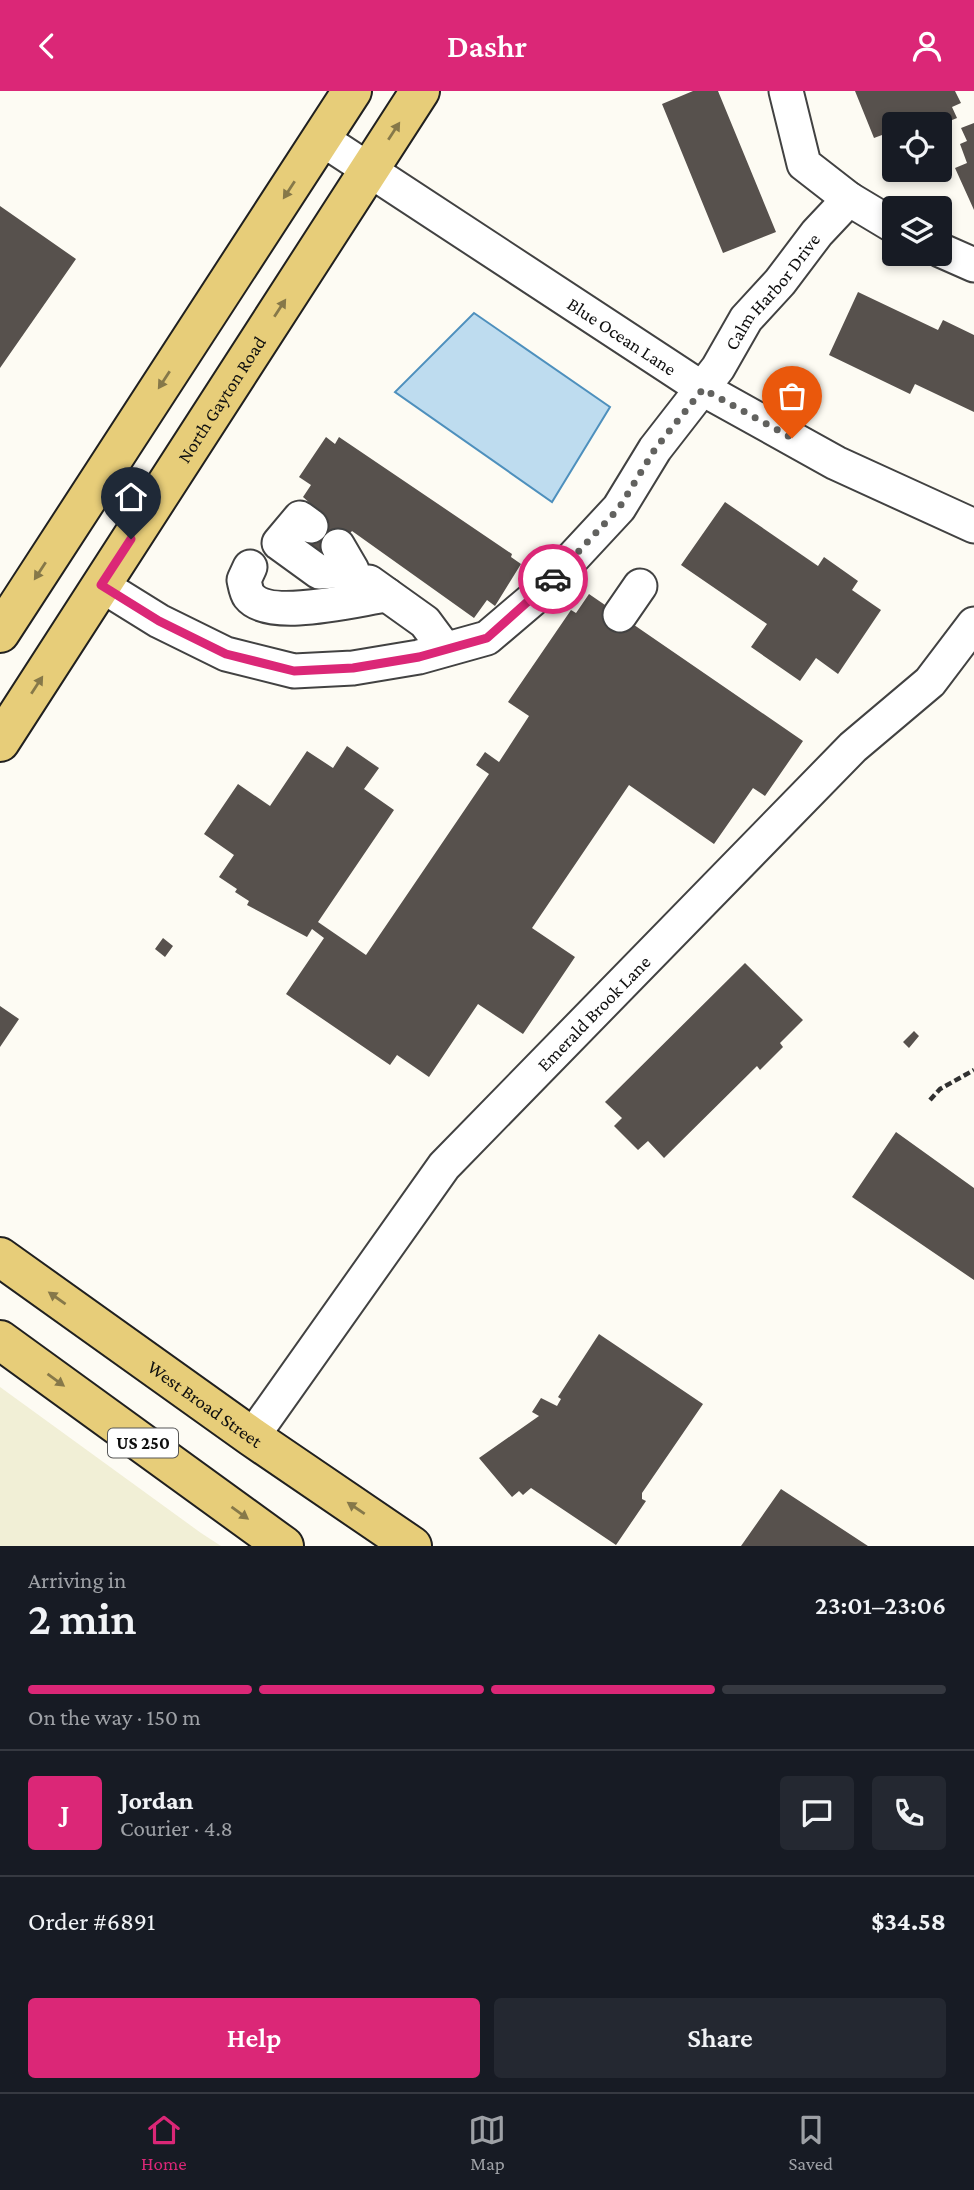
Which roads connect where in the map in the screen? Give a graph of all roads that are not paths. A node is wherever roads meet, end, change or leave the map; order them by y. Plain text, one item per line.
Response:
1 (352, 91) edge
2 (420, 91) edge
3 (786, 91) edge
4 (322, 139) junction
5 (369, 170) junction
6 (849, 199) junction
7 (882, 219) edge
8 (952, 255) edge
9 (974, 265) edge
10 (703, 389) junction
11 (311, 526) dead end
12 (974, 526) edge
13 (250, 567) dead end
14 (101, 585) junction
15 (640, 586) dead end
16 (387, 595) junction
17 (621, 615) dead end
18 (974, 624) edge
19 (0, 633) edge
20 (445, 649) junction
21 (0, 742) edge
22 (0, 1257) edge
23 (0, 1340) edge
24 (253, 1437) junction
25 (284, 1546) edge
26 (412, 1546) edge

1 - 4 main road
5 -> 2 main road, North Gayton Road
3 - 6 street
4 - 5 street, Blue Ocean Lane
4 -> 19 main road
5 - 10 street, Blue Ocean Lane
14 -> 5 main road, North Gayton Road
6 - 7 street
6 - 10 street, Calm Harbor Drive
8 - 9 street
10 - 12 street, Blue Ocean Lane
10 - 20 street, Calm Harbor Drive
11 - 16 street
13 - 16 street
14 - 20 street, Calm Harbor Drive
21 -> 14 main road, North Gayton Road
15 - 17 street
16 - 20 street
18 - 24 street, Emerald Brook Lane
24 -> 22 main road, West Broad Street
23 -> 25 main road, US 250
26 -> 24 main road, West Broad Street

